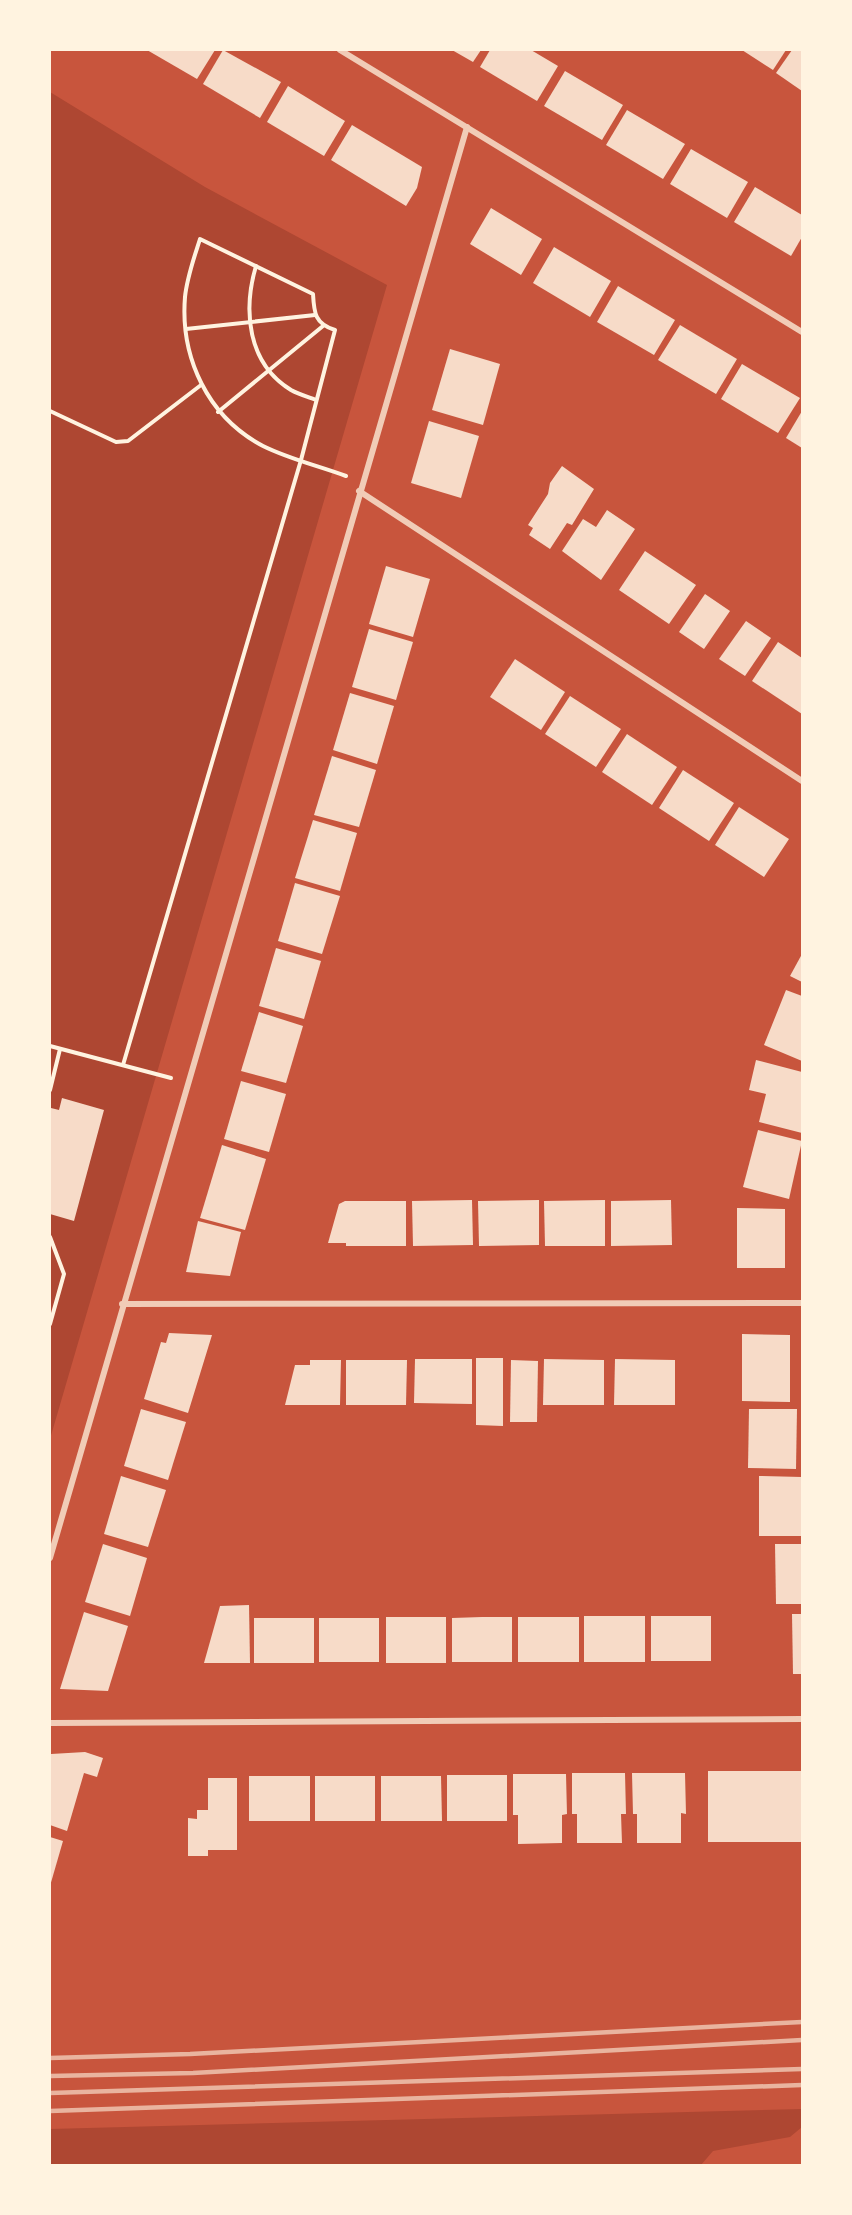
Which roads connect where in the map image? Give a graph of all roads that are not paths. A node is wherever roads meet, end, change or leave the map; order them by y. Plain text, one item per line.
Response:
1 (340, 50) edge
2 (467, 126) junction
3 (802, 332) edge
4 (359, 491) junction
5 (802, 781) edge
6 (802, 1303) edge
7 (122, 1304) junction
8 (50, 1558) edge
9 (802, 1719) edge
10 (50, 1723) edge

1 - 2 street
2 - 3 street
2 - 4 street
4 - 5 street
4 - 7 street
6 - 7 street
7 - 8 street
9 - 10 street

